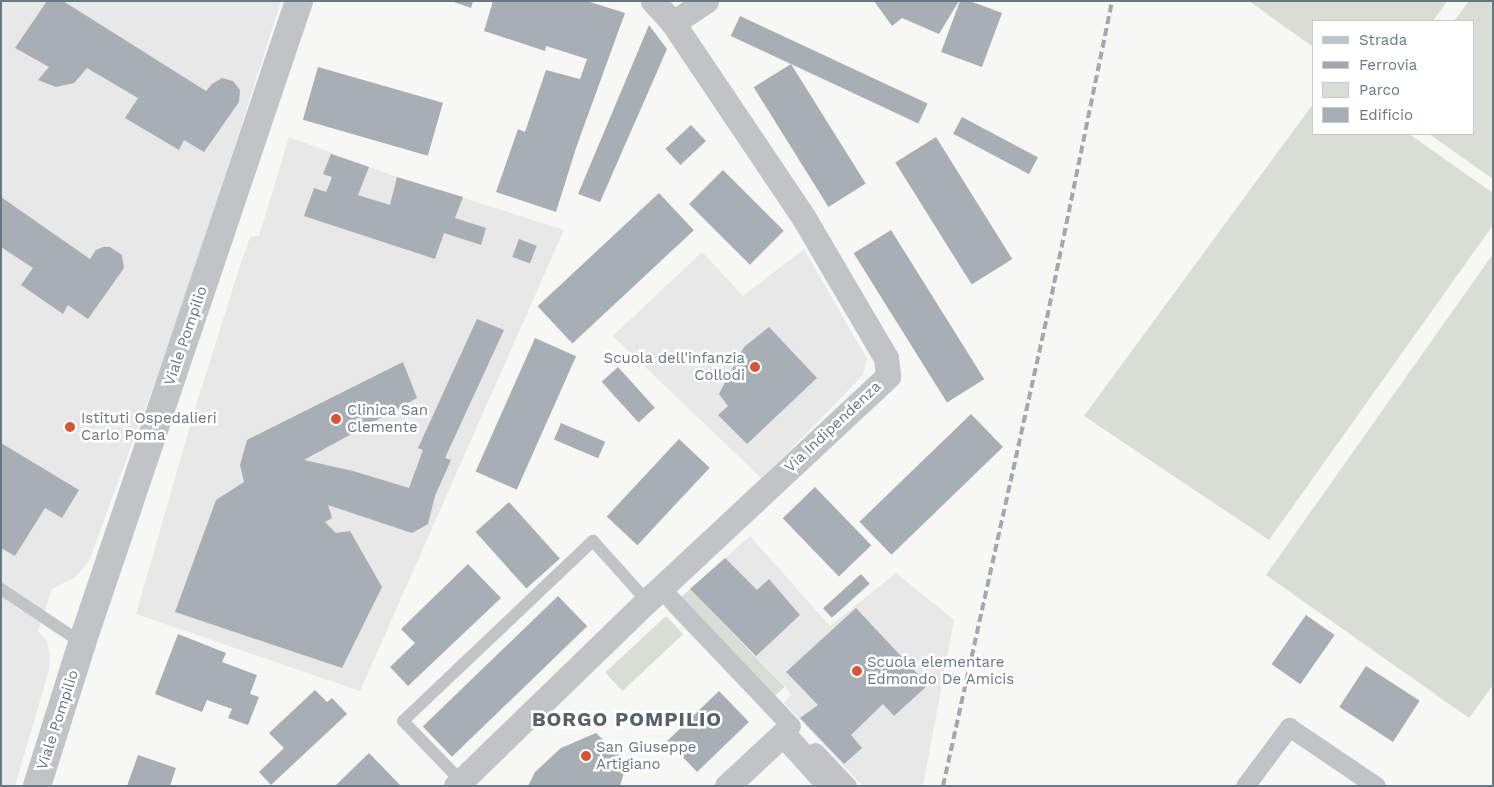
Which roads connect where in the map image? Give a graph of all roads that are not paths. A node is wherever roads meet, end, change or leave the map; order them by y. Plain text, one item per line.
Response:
1 (299, 1) edge
2 (653, 1) edge
3 (706, 1) edge
4 (673, 14) edge
5 (1, 589) edge
6 (658, 598) junction
7 (82, 644) junction
8 (787, 730) junction
9 (463, 784) edge
10 (37, 786) edge
11 (727, 786) edge
12 (830, 786) edge
13 (847, 786) edge
14 (1245, 786) edge
15 (1376, 786) edge

1 - 7 street, Viale Pompilio
2 - 4 street, Via Indipendenza
3 - 4 street
4 - 6 street, Via Indipendenza
5 - 7 lane
6 - 8 street
6 - 9 street, Via Indipendenza
6 - 9 lane
7 - 10 street, Viale Pompilio
8 - 11 street
8 - 12 street
8 - 13 street
14 - 15 street

